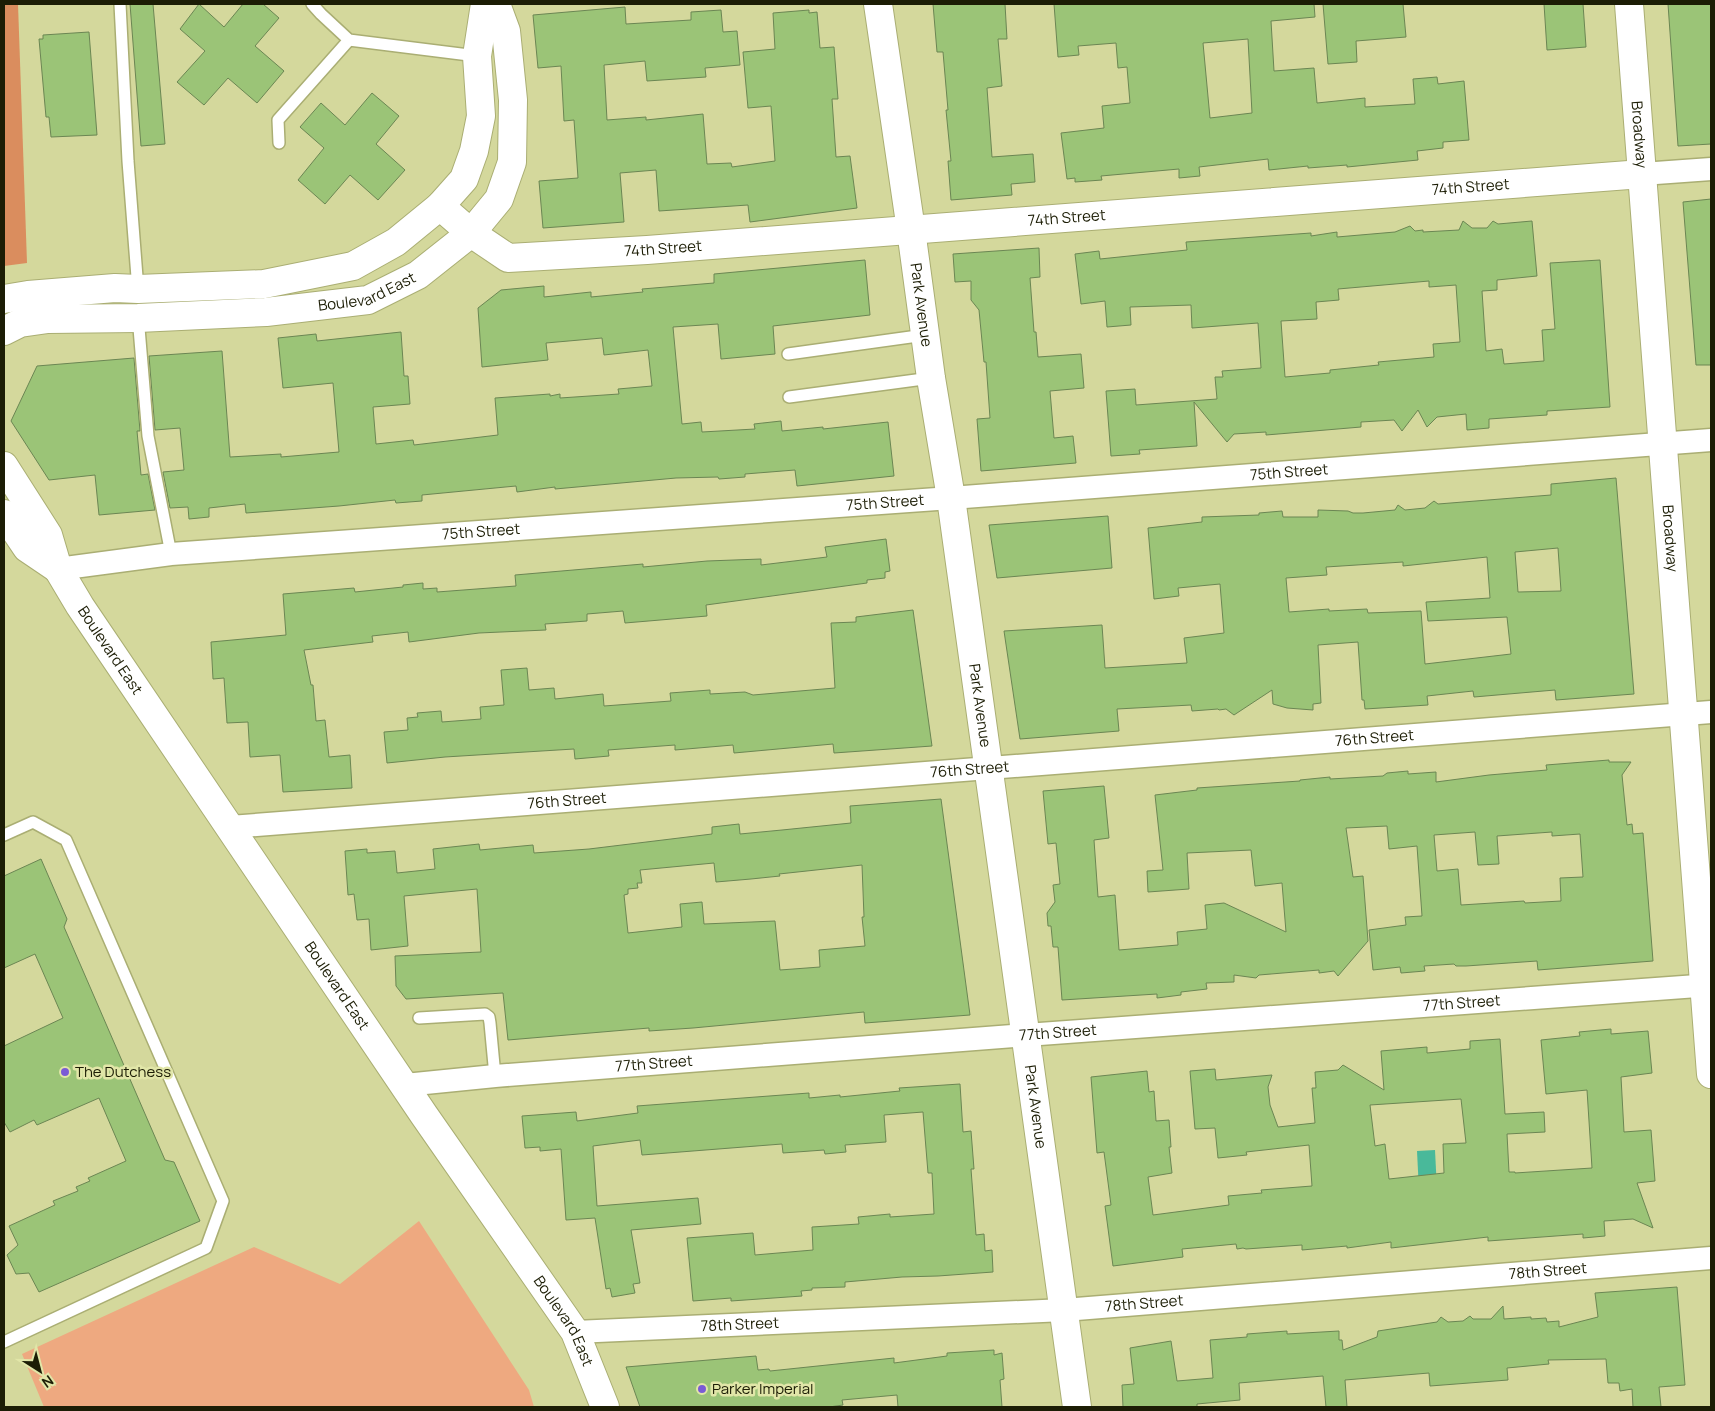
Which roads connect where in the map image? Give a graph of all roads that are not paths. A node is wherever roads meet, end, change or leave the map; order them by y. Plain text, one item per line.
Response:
1 (120, 4) edge
2 (312, 4) edge
3 (485, 4) edge
4 (496, 4) edge
5 (878, 4) edge
6 (1628, 4) edge
7 (349, 40) junction
8 (477, 56) junction
9 (279, 143) dead end
10 (1711, 169) edge
11 (1642, 174) junction
12 (440, 206) junction
13 (911, 230) junction
14 (471, 233) junction
15 (4, 299) edge
16 (138, 303) junction
17 (4, 331) edge
18 (925, 335) junction
19 (788, 354) dead end
20 (931, 378) junction
21 (789, 398) dead end
22 (1711, 440) edge
23 (1662, 444) junction
24 (4, 466) edge
25 (951, 498) junction
26 (4, 514) edge
27 (170, 554) junction
28 (58, 570) junction
29 (1711, 712) edge
30 (1684, 714) junction
31 (987, 768) junction
32 (230, 827) junction
33 (4, 836) edge
34 (1708, 985) edge
35 (419, 1018) dead end
36 (1026, 1035) junction
37 (1711, 1074) edge
38 (494, 1076) junction
39 (405, 1085) junction
40 (1711, 1258) edge
41 (1064, 1310) junction
42 (575, 1332) junction
43 (4, 1342) edge
44 (605, 1407) edge
45 (1077, 1407) edge

1 - 16 lane
2 - 7 lane
3 - 8 street, Boulevard East
4 - 14 street, Boulevard East
5 - 13 street, Park Avenue
6 - 11 street, Broadway
7 - 8 lane
7 - 9 lane
8 - 12 street, Boulevard East
10 - 11 street, 74th Street
11 - 13 street, 74th Street
11 - 23 street, Broadway
12 - 14 street, 74th Street
12 - 16 street, Boulevard East
13 - 14 street, 74th Street
13 - 18 street, Park Avenue
14 - 16 street, Boulevard East
15 - 16 street, Boulevard East
16 - 17 street, Boulevard East
16 - 27 lane
18 - 19 lane
18 - 20 street, Park Avenue
20 - 21 lane
20 - 25 street, Park Avenue
22 - 23 street, 75th Street
23 - 25 street, 75th Street
23 - 30 street, Broadway
24 - 28 street, Boulevard East
25 - 27 street, 75th Street
25 - 31 street, Park Avenue
26 - 28 street, Boulevard East
27 - 28 street, 75th Street
28 - 32 street, Boulevard East
29 - 30 street, 76th Street
30 - 31 street, 76th Street
30 - 34 street, Broadway
31 - 32 street, 76th Street
31 - 36 street, Park Avenue
32 - 39 street, Boulevard East
33 - 43 lane
34 - 36 street, 77th Street
34 - 37 street, Broadway
35 - 38 lane
36 - 38 street, 77th Street
36 - 41 street, Park Avenue
38 - 39 street, 77th Street
39 - 42 street, Boulevard East
40 - 41 street, 78th Street
41 - 42 street, 78th Street
41 - 45 street, Park Avenue
42 - 44 street, Boulevard East

